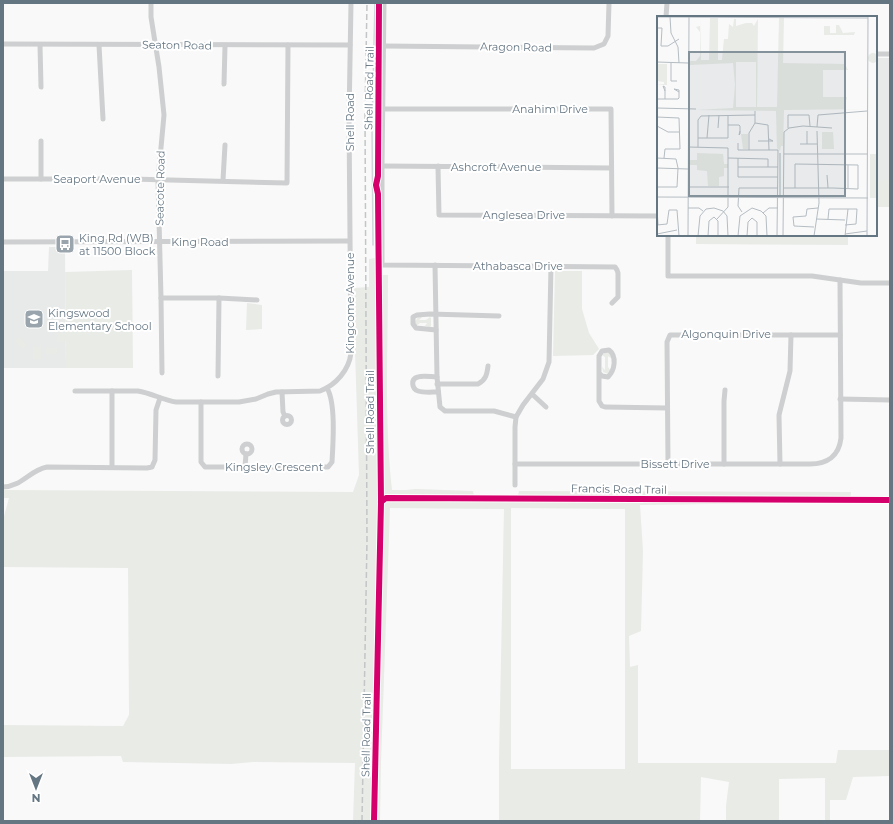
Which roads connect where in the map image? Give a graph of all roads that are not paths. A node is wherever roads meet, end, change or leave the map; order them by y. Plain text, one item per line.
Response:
1 (151, 3) edge
2 (351, 3) edge
3 (384, 3) edge
4 (609, 3) edge
5 (667, 3) edge
6 (666, 16) edge
7 (3, 44) edge
8 (40, 45) junction
9 (99, 45) junction
10 (155, 45) junction
11 (288, 45) junction
12 (350, 45) junction
13 (224, 46) junction
14 (384, 46) junction
15 (877, 54) edge
16 (890, 54) edge
17 (224, 84) dead end
18 (41, 87) dead end
19 (383, 109) junction
20 (103, 119) dead end
21 (41, 141) dead end
22 (225, 145) dead end
23 (382, 166) junction
24 (438, 166) junction
25 (611, 168) junction
26 (3, 179) edge
27 (41, 179) junction
28 (158, 180) junction
29 (223, 180) junction
30 (612, 216) junction
31 (657, 216) edge
32 (668, 236) edge
33 (3, 242) edge
34 (160, 242) junction
35 (349, 242) junction
36 (435, 265) junction
37 (551, 266) junction
38 (840, 280) junction
39 (890, 283) edge
40 (161, 298) junction
41 (219, 298) junction
42 (257, 300) dead end
43 (612, 303) dead end
44 (435, 315) junction
45 (499, 316) dead end
46 (436, 330) junction
47 (791, 334) junction
48 (840, 335) junction
49 (488, 366) dead end
50 (162, 373) dead end
51 (600, 374) junction
52 (218, 376) dead end
53 (437, 376) junction
54 (437, 384) junction
55 (327, 388) junction
56 (725, 390) dead end
57 (75, 391) dead end
58 (112, 391) junction
59 (282, 392) junction
60 (438, 392) junction
61 (532, 394) junction
62 (160, 398) junction
63 (840, 399) junction
64 (890, 400) edge
65 (201, 402) junction
66 (546, 407) dead end
67 (667, 408) junction
68 (285, 416) dead end
69 (516, 417) junction
70 (246, 454) dead end
71 (515, 464) junction
72 (668, 464) junction
73 (724, 464) junction
74 (780, 464) junction
75 (112, 467) junction
76 (245, 467) junction
77 (515, 486) dead end
78 (3, 487) edge
79 (852, 500) dead end
80 (890, 500) edge

1 - 10 street, Seacote Road
2 - 12 street, Shell Road
3 - 14 street
4 - 14 street, Aragon Road
5 - 6 street
7 - 8 street, Seaton Road
8 - 9 street, Seaton Road
8 - 18 street
9 - 10 street, Seaton Road
9 - 20 street
10 - 13 street, Seaton Road
10 - 28 street, Seacote Road
11 - 12 street, Seaton Road
11 - 13 street, Seaton Road
11 - 29 street, Seaport Avenue
12 - 35 street, Shell Road
13 - 17 street
14 - 19 street
15 - 16 street
19 - 23 street
19 - 25 street, Anahim Drive
21 - 27 street
22 - 29 street
23 - 24 street, Ashcroft Avenue
23 - 36 street, Athabasca Drive
24 - 25 street, Ashcroft Avenue
24 - 30 street, Anglesea Drive
25 - 30 street, Anahim Drive
26 - 27 street, Seaport Avenue
27 - 28 street, Seaport Avenue
28 - 29 street, Seaport Avenue
28 - 34 street, Seacote Road
30 - 31 street, Anglesea Drive
32 - 38 street
33 - 34 street, King Road
34 - 35 street, King Road
34 - 40 street, Seacote Road
35 - 55 street, Kingcome Avenue
36 - 37 street, Athabasca Drive
36 - 44 street
37 - 43 street, Athabasca Drive
37 - 61 street
38 - 39 street
38 - 48 street
40 - 41 street
40 - 50 street, Seacote Road
41 - 42 street
41 - 52 street
44 - 45 street
44 - 46 street
44 - 46 street
46 - 53 street
47 - 48 street, Algonquin Drive
47 - 67 street, Algonquin Drive
47 - 74 street
48 - 63 street
49 - 54 street
51 - 51 street
51 - 67 street
53 - 54 street
53 - 60 street
54 - 60 street
55 - 59 street, Kingcome Avenue
55 - 76 street, Kingsley Crescent
56 - 73 street
57 - 58 street, Kingcome Avenue
58 - 62 street, Kingcome Avenue
58 - 75 street
59 - 65 street, Kingcome Avenue
59 - 68 street
60 - 69 street
61 - 66 street
61 - 69 street
62 - 65 street, Kingcome Avenue
62 - 75 street
63 - 64 street
63 - 74 street, Bissett Drive
65 - 76 street, Kingsley Crescent
67 - 72 street, Algonquin Drive
69 - 71 street
70 - 76 street
71 - 72 street, Bissett Drive
71 - 77 street
72 - 73 street, Bissett Drive
73 - 74 street, Bissett Drive
75 - 78 street
79 - 80 street

